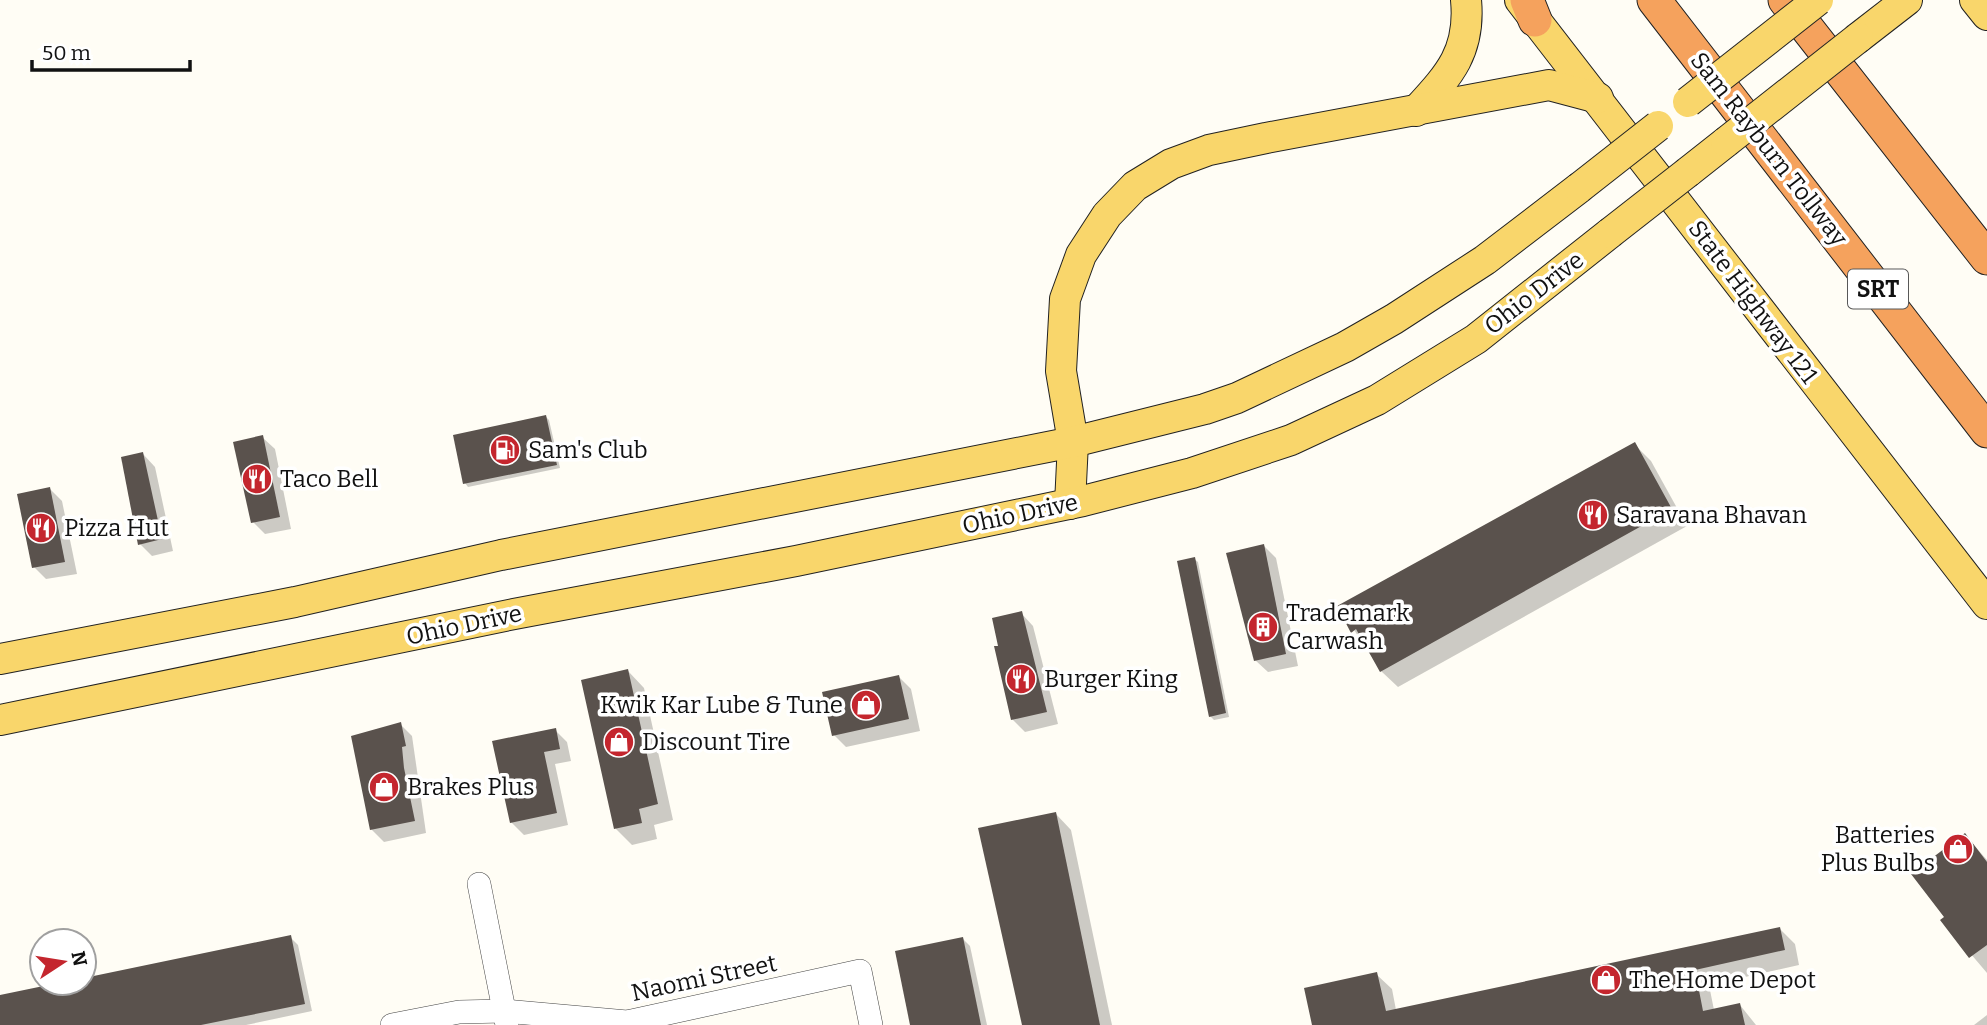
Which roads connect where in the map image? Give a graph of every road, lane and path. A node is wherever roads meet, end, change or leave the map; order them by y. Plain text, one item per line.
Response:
1 (1466, 0) edge
2 (1654, 0) edge
3 (1785, 0) edge
4 (1818, 0) edge
5 (1907, 0) edge
6 (1975, 0) edge
7 (1527, 7) edge
8 (1987, 15) edge
9 (1598, 98) junction
10 (1416, 111) junction
11 (1987, 258) edge
12 (1987, 431) edge
13 (1073, 442) junction
14 (1083, 500) junction
15 (1987, 604) edge
16 (0, 659) edge
17 (0, 720) edge
18 (479, 884) dead end
19 (506, 1018) edge
20 (628, 1023) edge
21 (392, 1025) edge
22 (871, 1025) edge

1 - 10 main road
2 - 12 highway, Sam Rayburn Tollway / SRT
3 - 11 highway
4 - 13 main road, bridge
5 - 14 main road, Ohio Drive, bridge
6 - 8 main road
7 - 9 main road, State Highway 121
9 - 10 main road
9 - 15 main road, State Highway 121
10 - 13 main road
13 - 14 main road
13 - 16 main road
14 - 17 main road, Ohio Drive
18 - 19 street
19 - 20 street, Naomi Street
19 - 21 street, Naomi Street
20 - 22 street, Naomi Street

